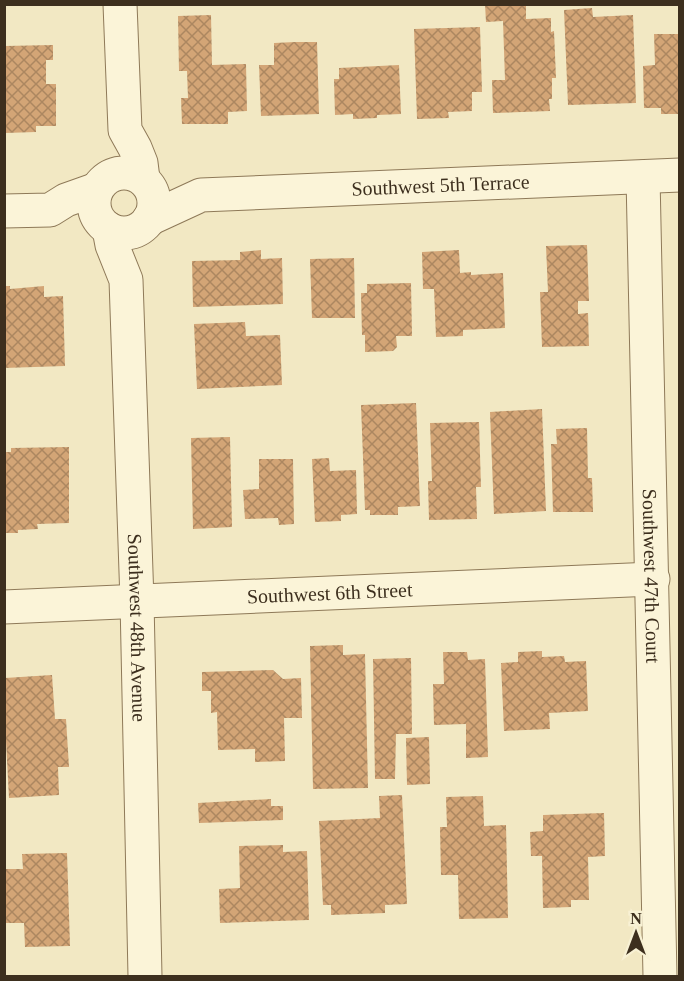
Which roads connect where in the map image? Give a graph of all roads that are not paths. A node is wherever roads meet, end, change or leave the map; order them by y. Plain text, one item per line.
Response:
1 (120, 4) edge
2 (125, 130) junction
3 (680, 175) edge
4 (643, 177) junction
5 (145, 181) junction
6 (101, 184) junction
7 (201, 195) junction
8 (50, 210) junction
9 (4, 211) edge
10 (147, 221) junction
11 (107, 228) junction
12 (126, 280) junction
13 (653, 579) junction
14 (137, 601) junction
15 (4, 607) edge
16 (145, 976) edge
17 (660, 976) edge

1 - 2 street
2 - 5 street
2 - 6 street
3 - 4 street, Southwest 5th Terrace
4 - 7 street, Southwest 5th Terrace
4 - 13 street, Southwest 47th Court
5 - 6 street, Southwest 5th Terrace
5 - 7 street, Southwest 5th Terrace
5 - 10 street
6 - 8 street, Southwest 5th Terrace
6 - 11 street
7 - 10 street, Southwest 5th Terrace
8 - 9 street, Southwest 5th Terrace
8 - 11 street, Southwest 5th Terrace
10 - 11 street, Southwest 5th Terrace
10 - 12 street, Southwest 48th Avenue
11 - 12 street, Southwest 48th Avenue
12 - 14 street, Southwest 48th Avenue
13 - 14 street, Southwest 6th Street
13 - 17 street, Southwest 47th Court
14 - 15 street, Southwest 6th Street
14 - 16 street, Southwest 48th Avenue

